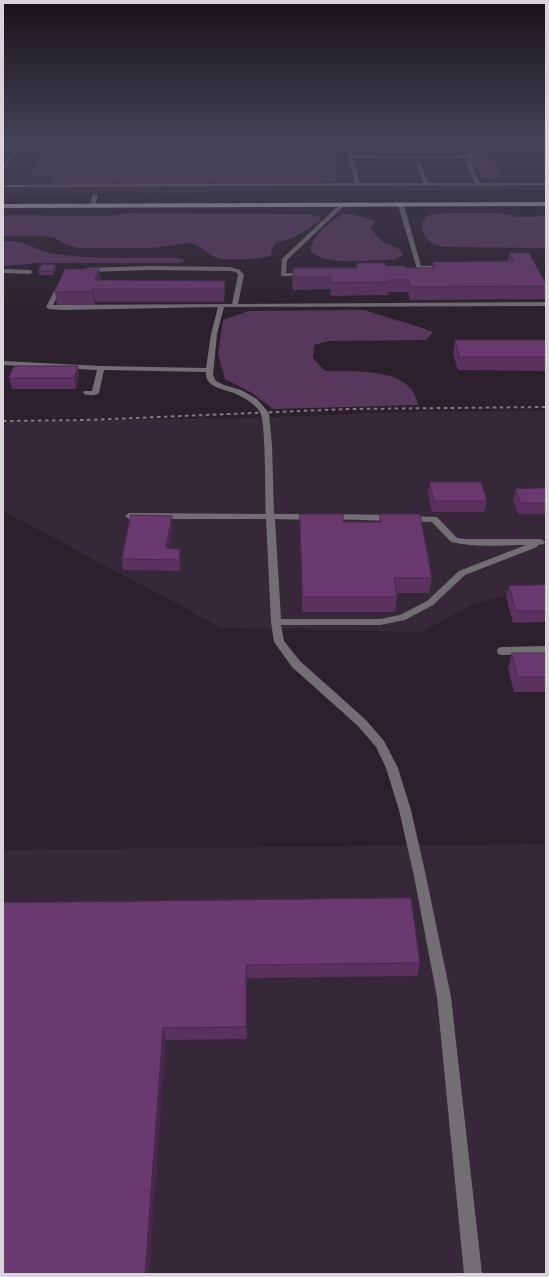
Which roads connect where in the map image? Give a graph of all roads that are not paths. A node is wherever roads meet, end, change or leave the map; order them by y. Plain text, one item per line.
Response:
1 (93, 203) edge
2 (546, 204) edge
3 (342, 205) junction
4 (401, 205) junction
5 (3, 206) edge
6 (92, 206) junction
7 (450, 268) edge
8 (3, 271) edge
9 (81, 271) edge
10 (30, 272) dead end
11 (312, 275) edge
12 (67, 276) edge
13 (546, 304) edge
14 (222, 305) junction
15 (234, 305) junction
16 (3, 363) edge
17 (101, 368) junction
18 (209, 370) junction
19 (87, 393) dead end
20 (129, 516) edge
21 (270, 516) junction
22 (544, 542) edge
23 (276, 622) junction
24 (502, 650) dead end
25 (546, 650) edge
26 (473, 1274) edge

1 - 6 lane
2 - 4 main road
3 - 4 main road
3 - 6 main road
3 - 11 lane
4 - 7 lane
5 - 6 main road
8 - 10 lane
9 - 15 lane
12 - 14 lane
13 - 15 lane
14 - 15 lane
14 - 18 lane
16 - 17 lane
17 - 18 lane
17 - 19 lane
18 - 21 lane
20 - 21 lane
21 - 22 lane
21 - 23 lane
22 - 23 lane
23 - 26 lane
24 - 25 lane

